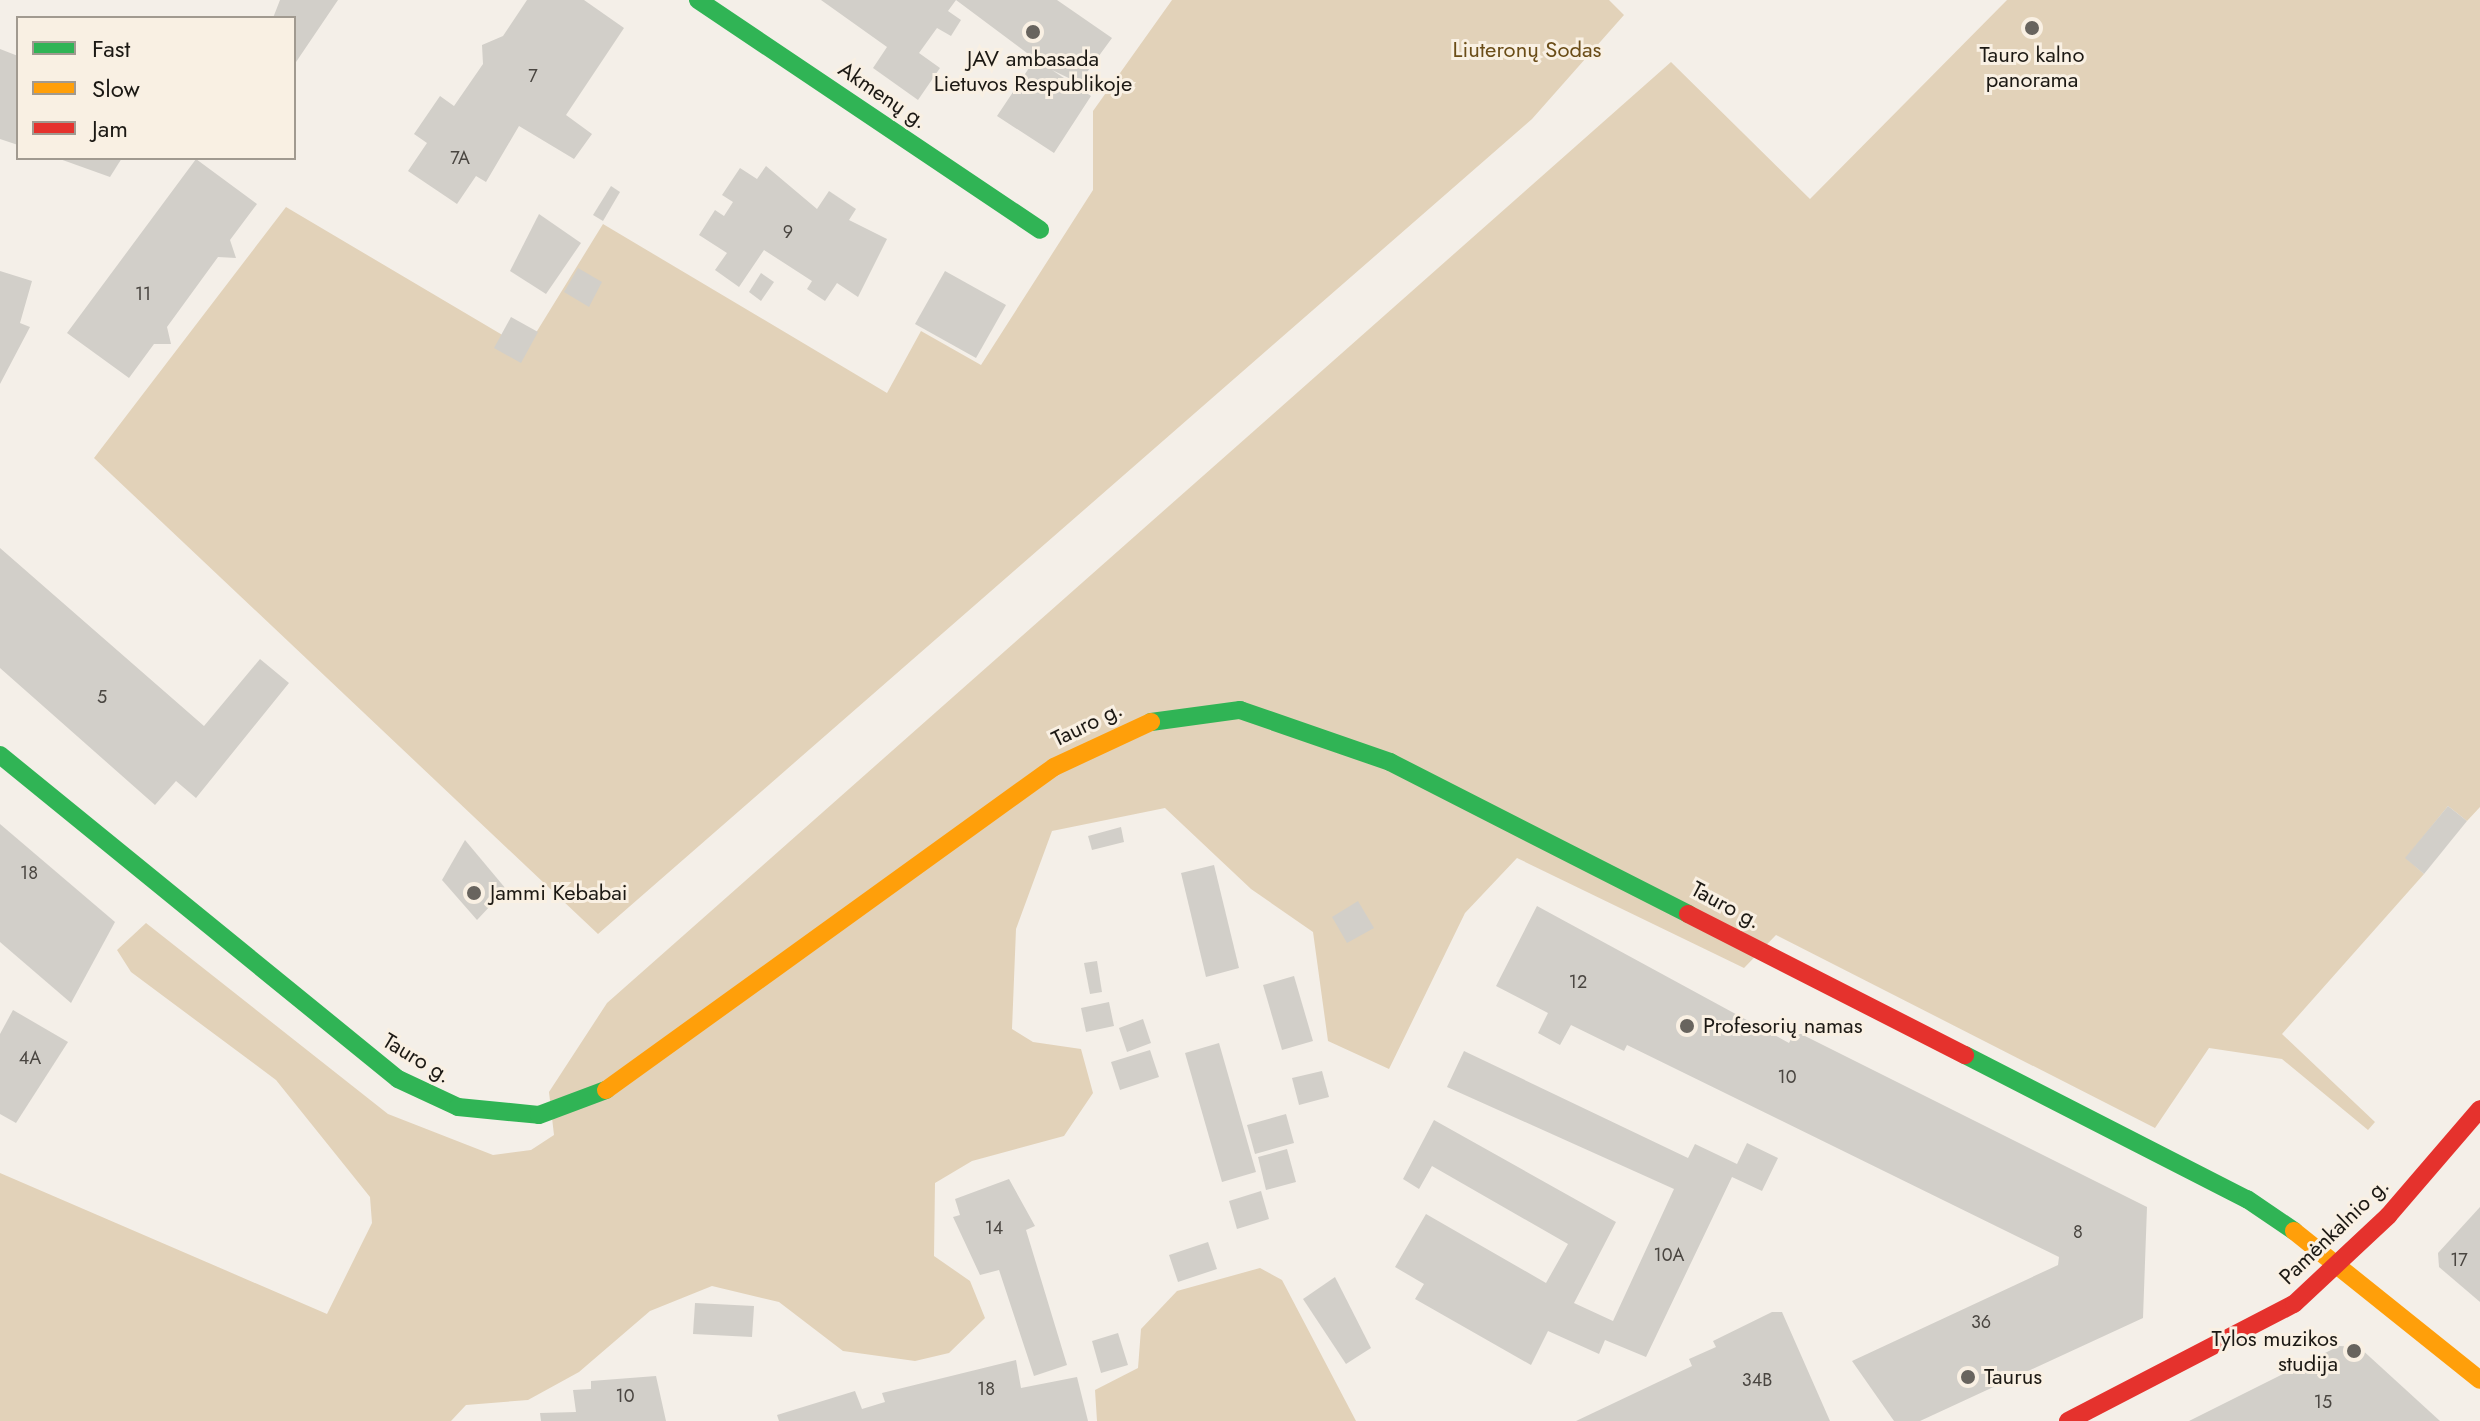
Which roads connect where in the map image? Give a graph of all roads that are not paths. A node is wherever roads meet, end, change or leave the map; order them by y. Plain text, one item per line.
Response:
1 (698, 0) edge
2 (1040, 230) dead end
3 (0, 755) edge
4 (2480, 1109) edge
5 (2341, 1262) junction
6 (2480, 1380) edge
7 (2068, 1421) edge

1 - 2 main road, Akmenų g.
3 - 5 main road, Tauro g.
4 - 5 main road, Pamėnkalnio g.
5 - 6 main road, Tauro g.
5 - 7 main road, Pamėnkalnio g.

